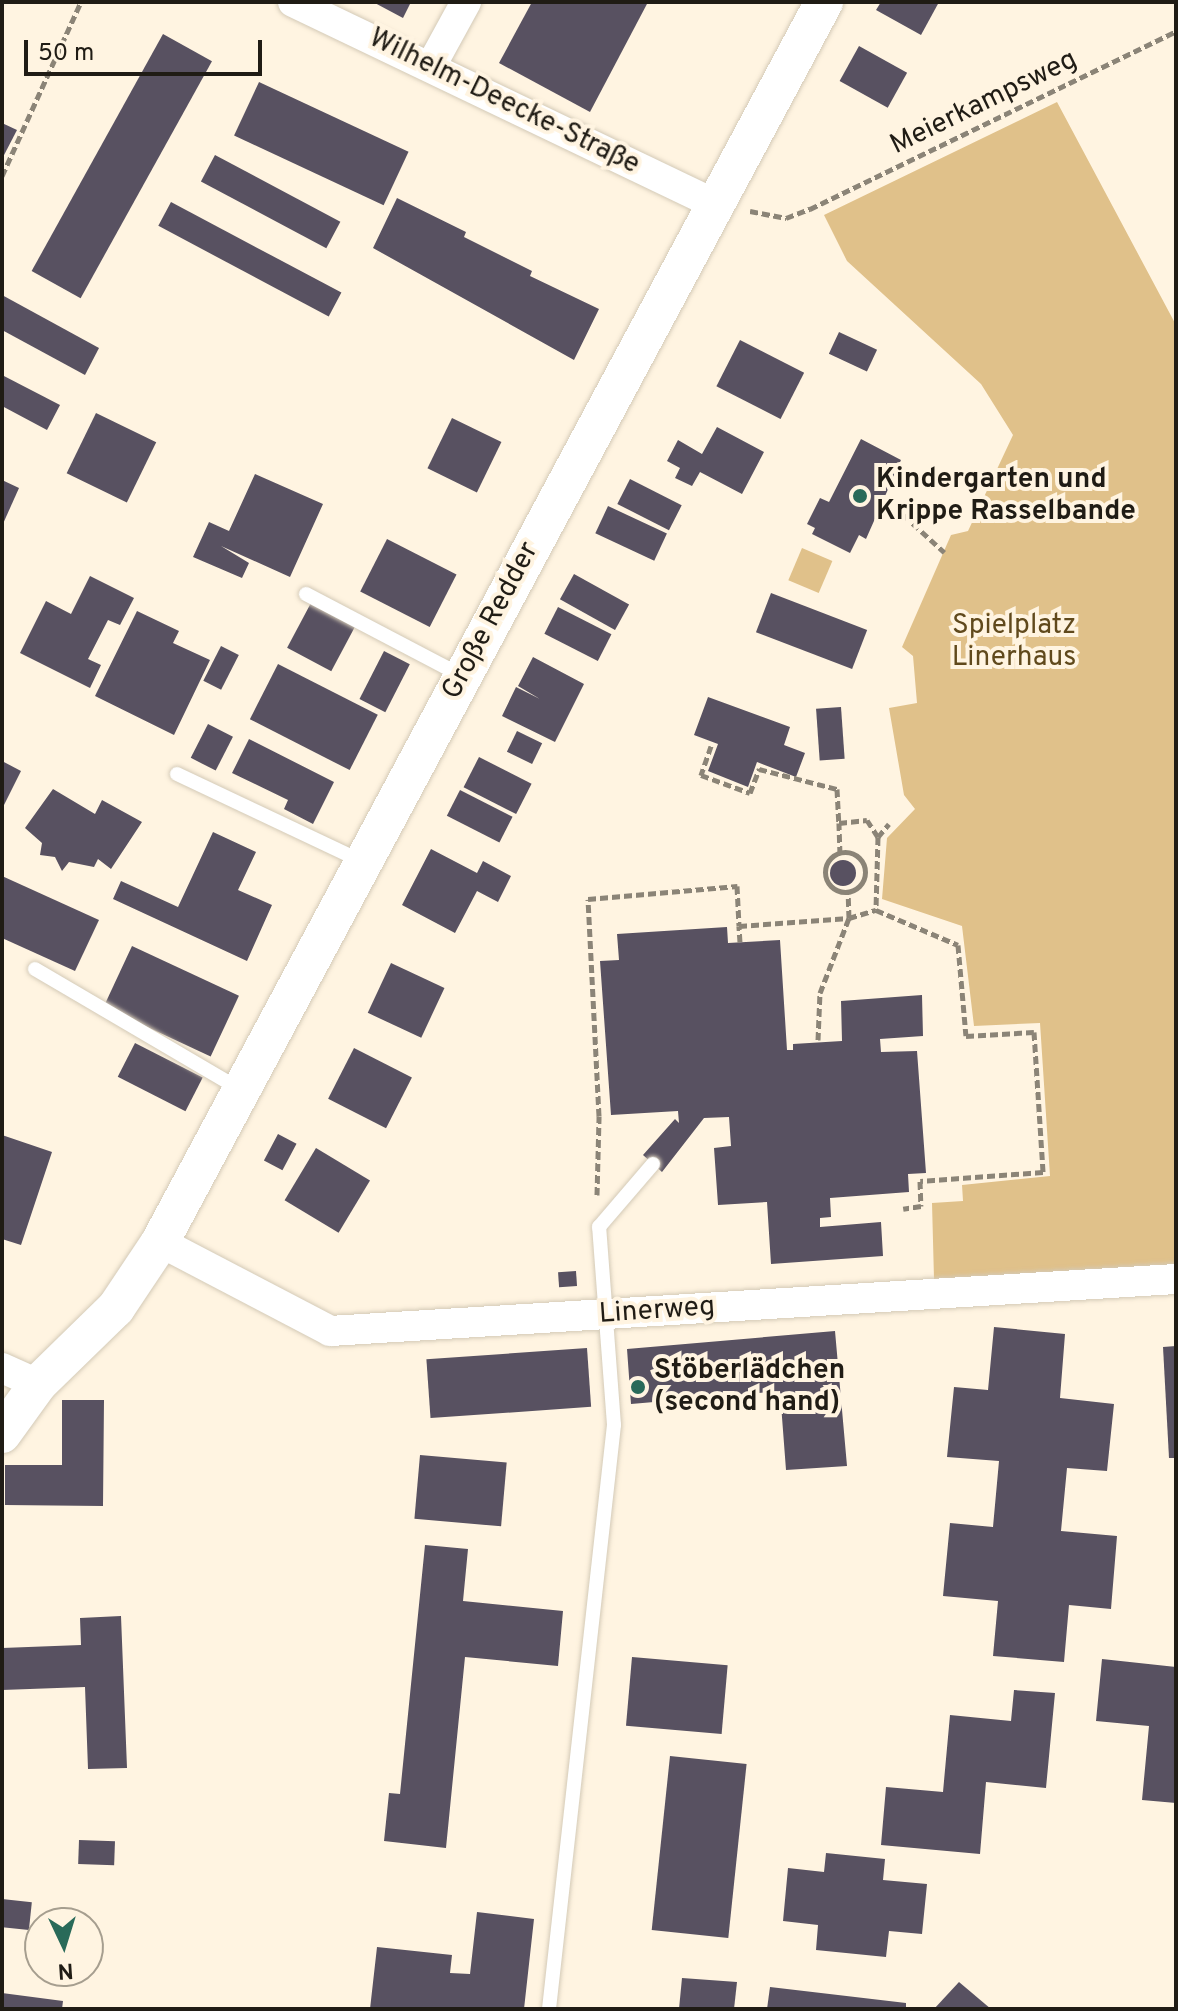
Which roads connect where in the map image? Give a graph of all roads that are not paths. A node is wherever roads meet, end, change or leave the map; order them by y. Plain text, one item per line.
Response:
1 (293, 2) edge
2 (466, 2) edge
3 (824, 2) edge
4 (431, 66) junction
5 (714, 204) junction
6 (306, 594) dead end
7 (462, 677) junction
8 (177, 774) dead end
9 (363, 862) junction
10 (35, 969) dead end
11 (241, 1090) junction
12 (653, 1164) dead end
13 (160, 1242) junction
14 (1176, 1279) edge
15 (606, 1315) junction
16 (2, 1368) edge
17 (38, 1384) junction
18 (2, 1434) edge
19 (549, 2009) edge

1 - 4 street, Wilhelm-Deecke-Straße
2 - 4 street
3 - 5 street, Große Redder
4 - 5 street, Wilhelm-Deecke-Straße
5 - 7 street, Große Redder
6 - 7 lane
7 - 9 street, Große Redder
8 - 9 lane
9 - 11 street, Große Redder
10 - 11 lane
11 - 13 street, Große Redder
12 - 15 lane
13 - 15 street, Linerweg
13 - 17 street, Große Redder
14 - 15 street, Linerweg
15 - 19 lane
16 - 17 street
17 - 18 street, Große Redder

